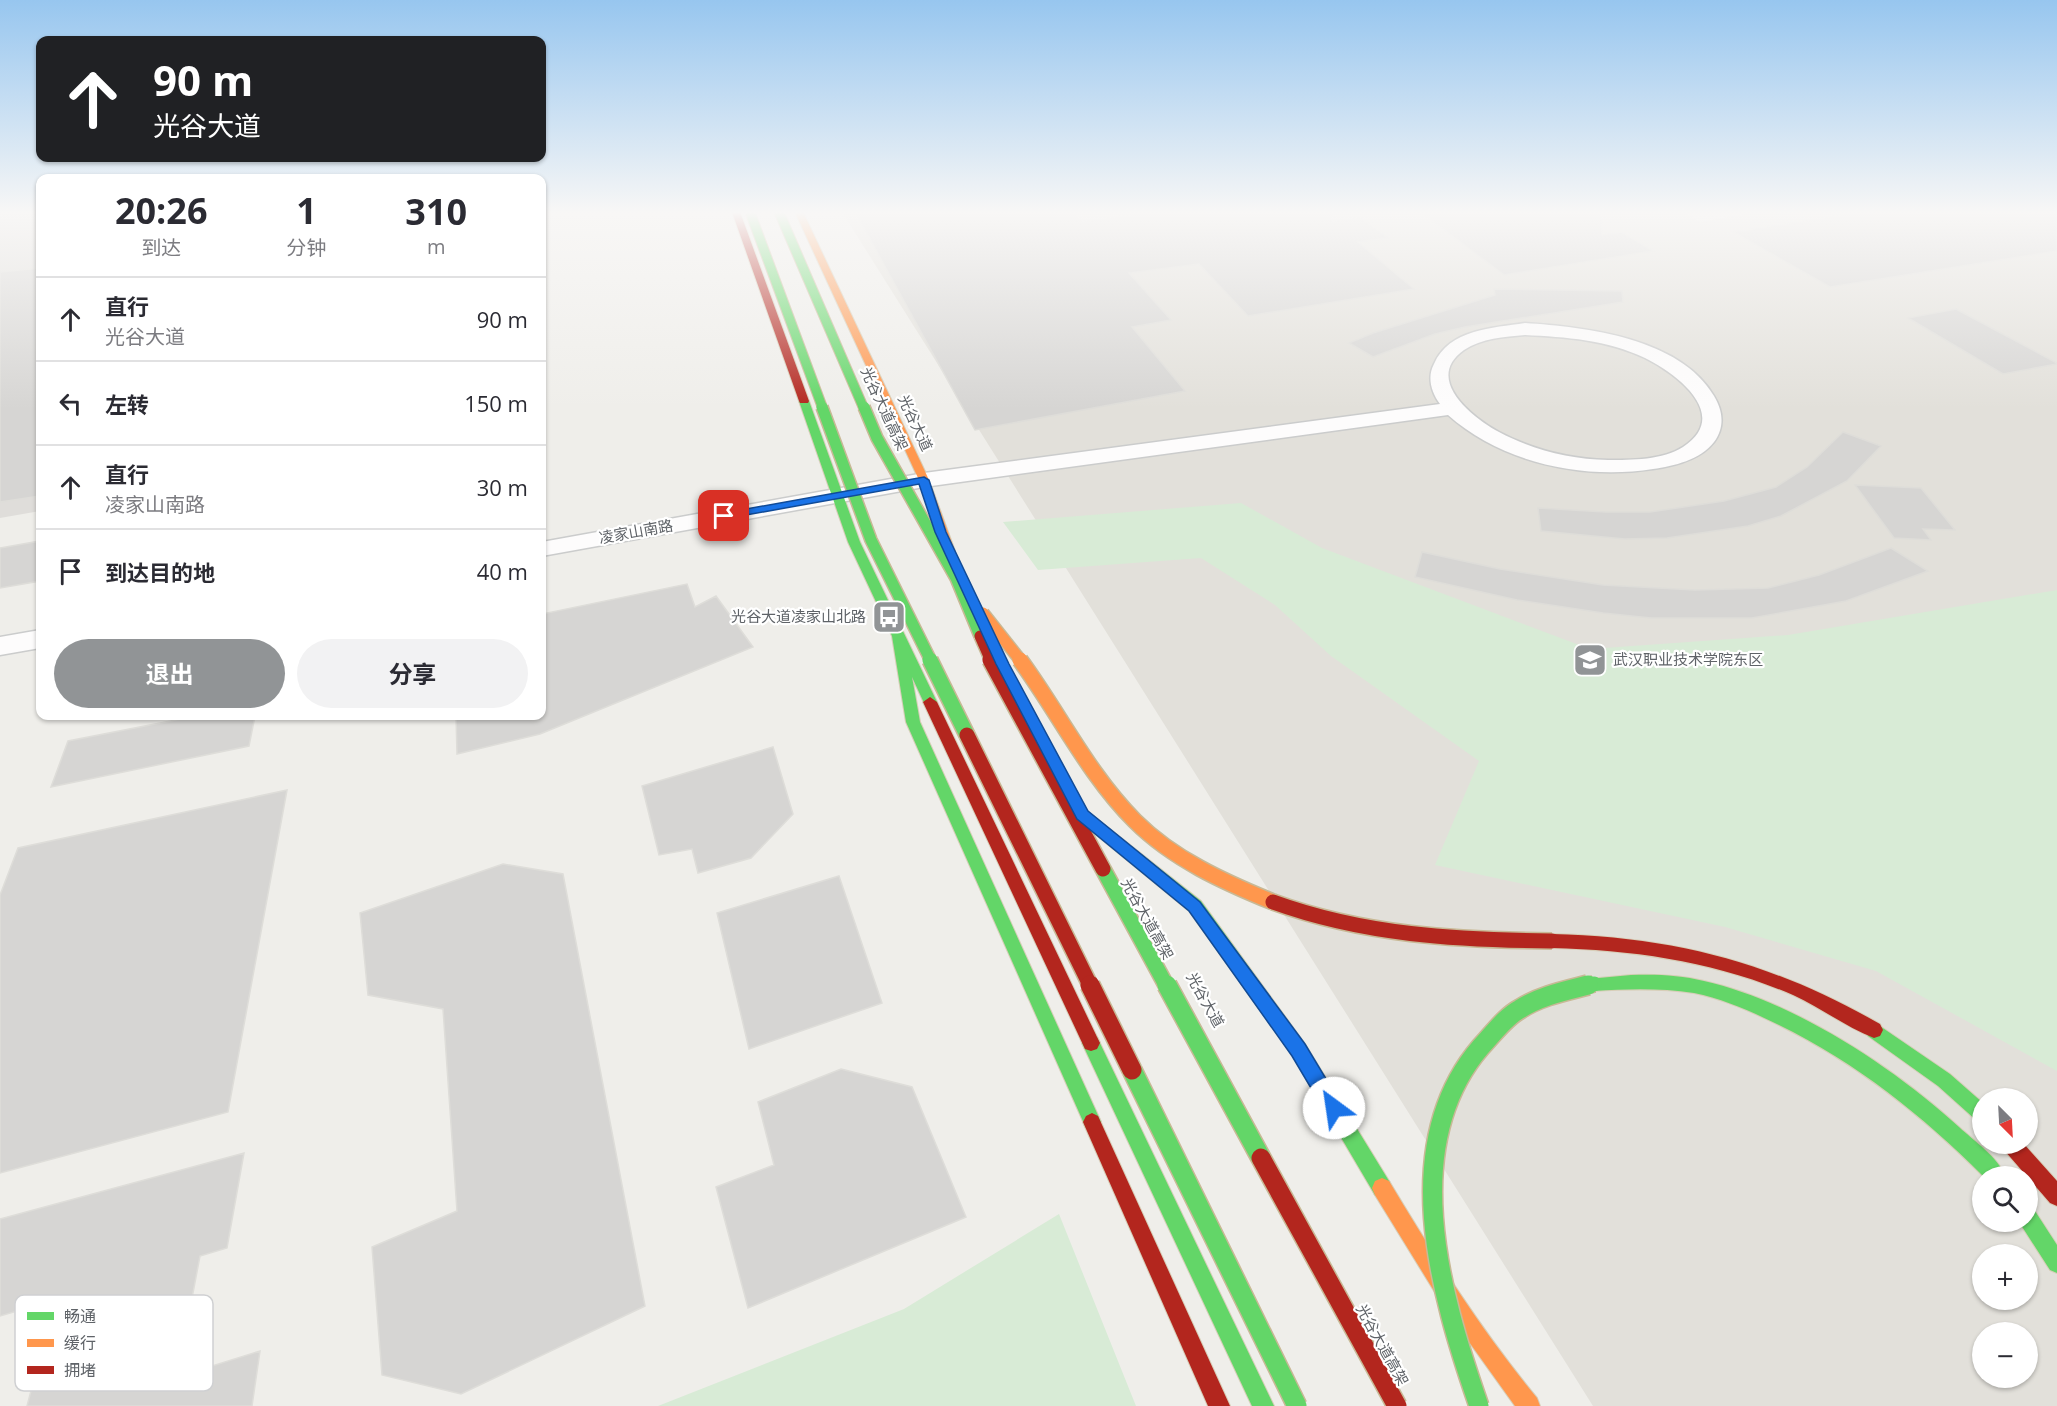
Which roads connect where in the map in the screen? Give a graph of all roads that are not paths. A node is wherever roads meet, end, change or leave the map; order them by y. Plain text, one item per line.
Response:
1 (760, 278) edge
2 (774, 278) edge
3 (807, 278) edge
4 (830, 278) edge
5 (1453, 408) junction
6 (924, 480) junction
7 (838, 495) junction
8 (546, 548) edge
9 (956, 578) junction
10 (898, 637) junction
11 (36, 640) edge
12 (0, 646) edge
13 (1082, 815) junction
14 (1972, 1104) edge
15 (2021, 1154) edge
16 (1987, 1166) edge
17 (2057, 1196) edge
18 (2037, 1232) edge
19 (2057, 1263) edge
20 (1362, 1313) dead end
21 (1219, 1406) edge
22 (1263, 1406) edge
23 (1297, 1406) edge
24 (1397, 1406) edge
25 (1479, 1406) edge
26 (1529, 1406) edge

1 - 7 main road
2 - 23 main road, bridge
3 - 9 main road, 光谷大道高架, bridge
4 - 6 main road, 光谷大道
5 - 5 street
5 - 6 street, 凌家山南路
6 - 7 street, 凌家山南路
6 - 13 main road, 光谷大道
7 - 8 street, 凌家山南路
7 - 10 main road
9 - 14 main road, bridge
9 - 24 main road, 光谷大道高架, bridge
10 - 21 main road
10 - 22 main road
11 - 12 street
13 - 20 main road, 光谷大道
13 - 26 main road, bridge
15 - 17 main road
16 - 25 main road, bridge
18 - 19 main road

